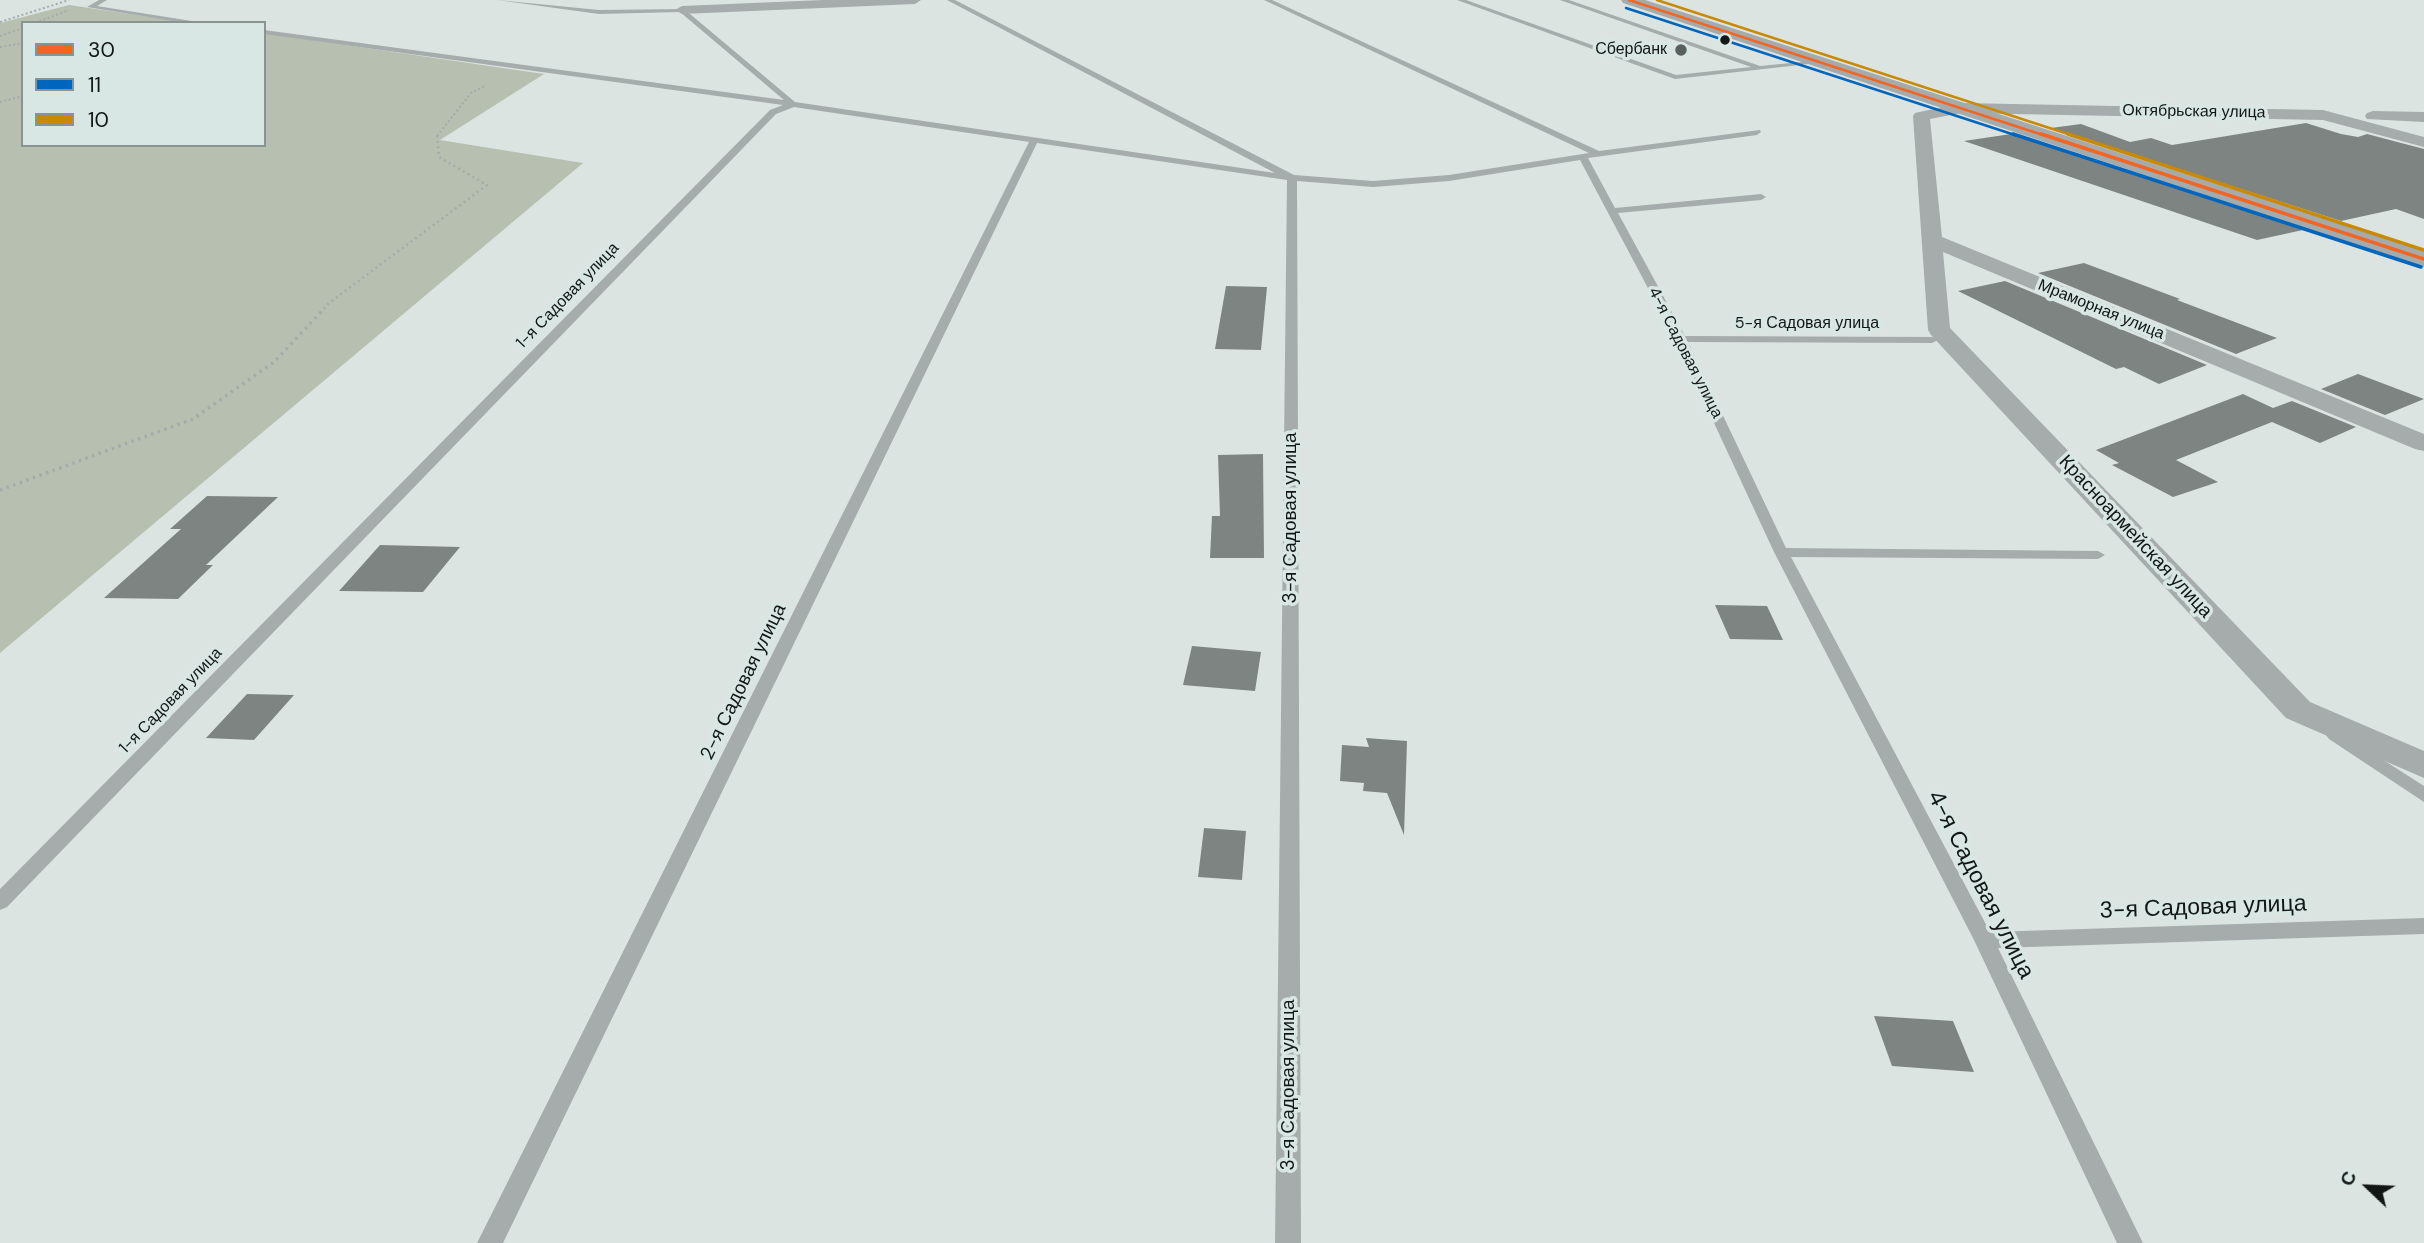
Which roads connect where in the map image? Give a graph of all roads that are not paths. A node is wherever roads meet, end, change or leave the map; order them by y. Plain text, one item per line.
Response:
1 (104, 0) edge
2 (500, 0) edge
3 (915, 0) edge
4 (950, 0) edge
5 (1267, 0) edge
6 (1460, 0) edge
7 (1563, 0) edge
8 (1629, 0) edge
9 (682, 10) junction
10 (187, 21) edge
11 (266, 32) edge
12 (1822, 62) junction
13 (1759, 67) junction
14 (793, 104) junction
15 (1961, 108) junction
16 (2323, 115) junction
17 (2424, 117) edge
18 (1756, 132) dead end
19 (1034, 140) junction
20 (2424, 142) edge
21 (1590, 155) junction
22 (1292, 178) junction
23 (1761, 197) dead end
24 (1611, 211) junction
25 (1932, 240) junction
26 (2424, 259) edge
27 (1681, 340) junction
28 (1933, 340) dead end
29 (2424, 443) edge
30 (1781, 552) junction
31 (2098, 555) dead end
32 (2298, 710) junction
33 (2424, 765) edge
34 (2424, 795) edge
35 (0, 902) edge
36 (2424, 926) edge
37 (1984, 940) junction
38 (490, 1243) edge
39 (1288, 1243) edge
40 (2130, 1243) edge

1 - 10 lane
2 - 9 lane
3 - 9 street
4 - 22 lane
5 - 21 lane
6 - 13 lane
7 - 13 lane
8 - 12 main road
9 - 14 lane
11 - 14 lane
12 - 13 lane
12 - 15 main road
14 - 19 lane
14 - 35 lane, 1-я Садовая улица
15 - 16 street, Октябрьская улица
15 - 25 street
15 - 26 main road
16 - 17 street
16 - 20 street, Октябрьская улица
18 - 21 lane
19 - 22 lane
19 - 38 lane, 2-я Садовая улица
21 - 22 lane
21 - 24 lane, 4-я Садовая улица
22 - 39 lane, 3-я Садовая улица
23 - 24 lane
24 - 27 lane, 4-я Садовая улица
25 - 29 street, Мраморная улица
25 - 32 street, Красноармейская улица
27 - 28 lane, 5-я Садовая улица
27 - 30 lane, 4-я Садовая улица
30 - 31 lane
30 - 37 lane, 4-я Садовая улица
32 - 33 street, Красноармейская улица
32 - 34 lane
36 - 37 lane, 3-я Садовая улица
37 - 40 lane, 4-я Садовая улица

